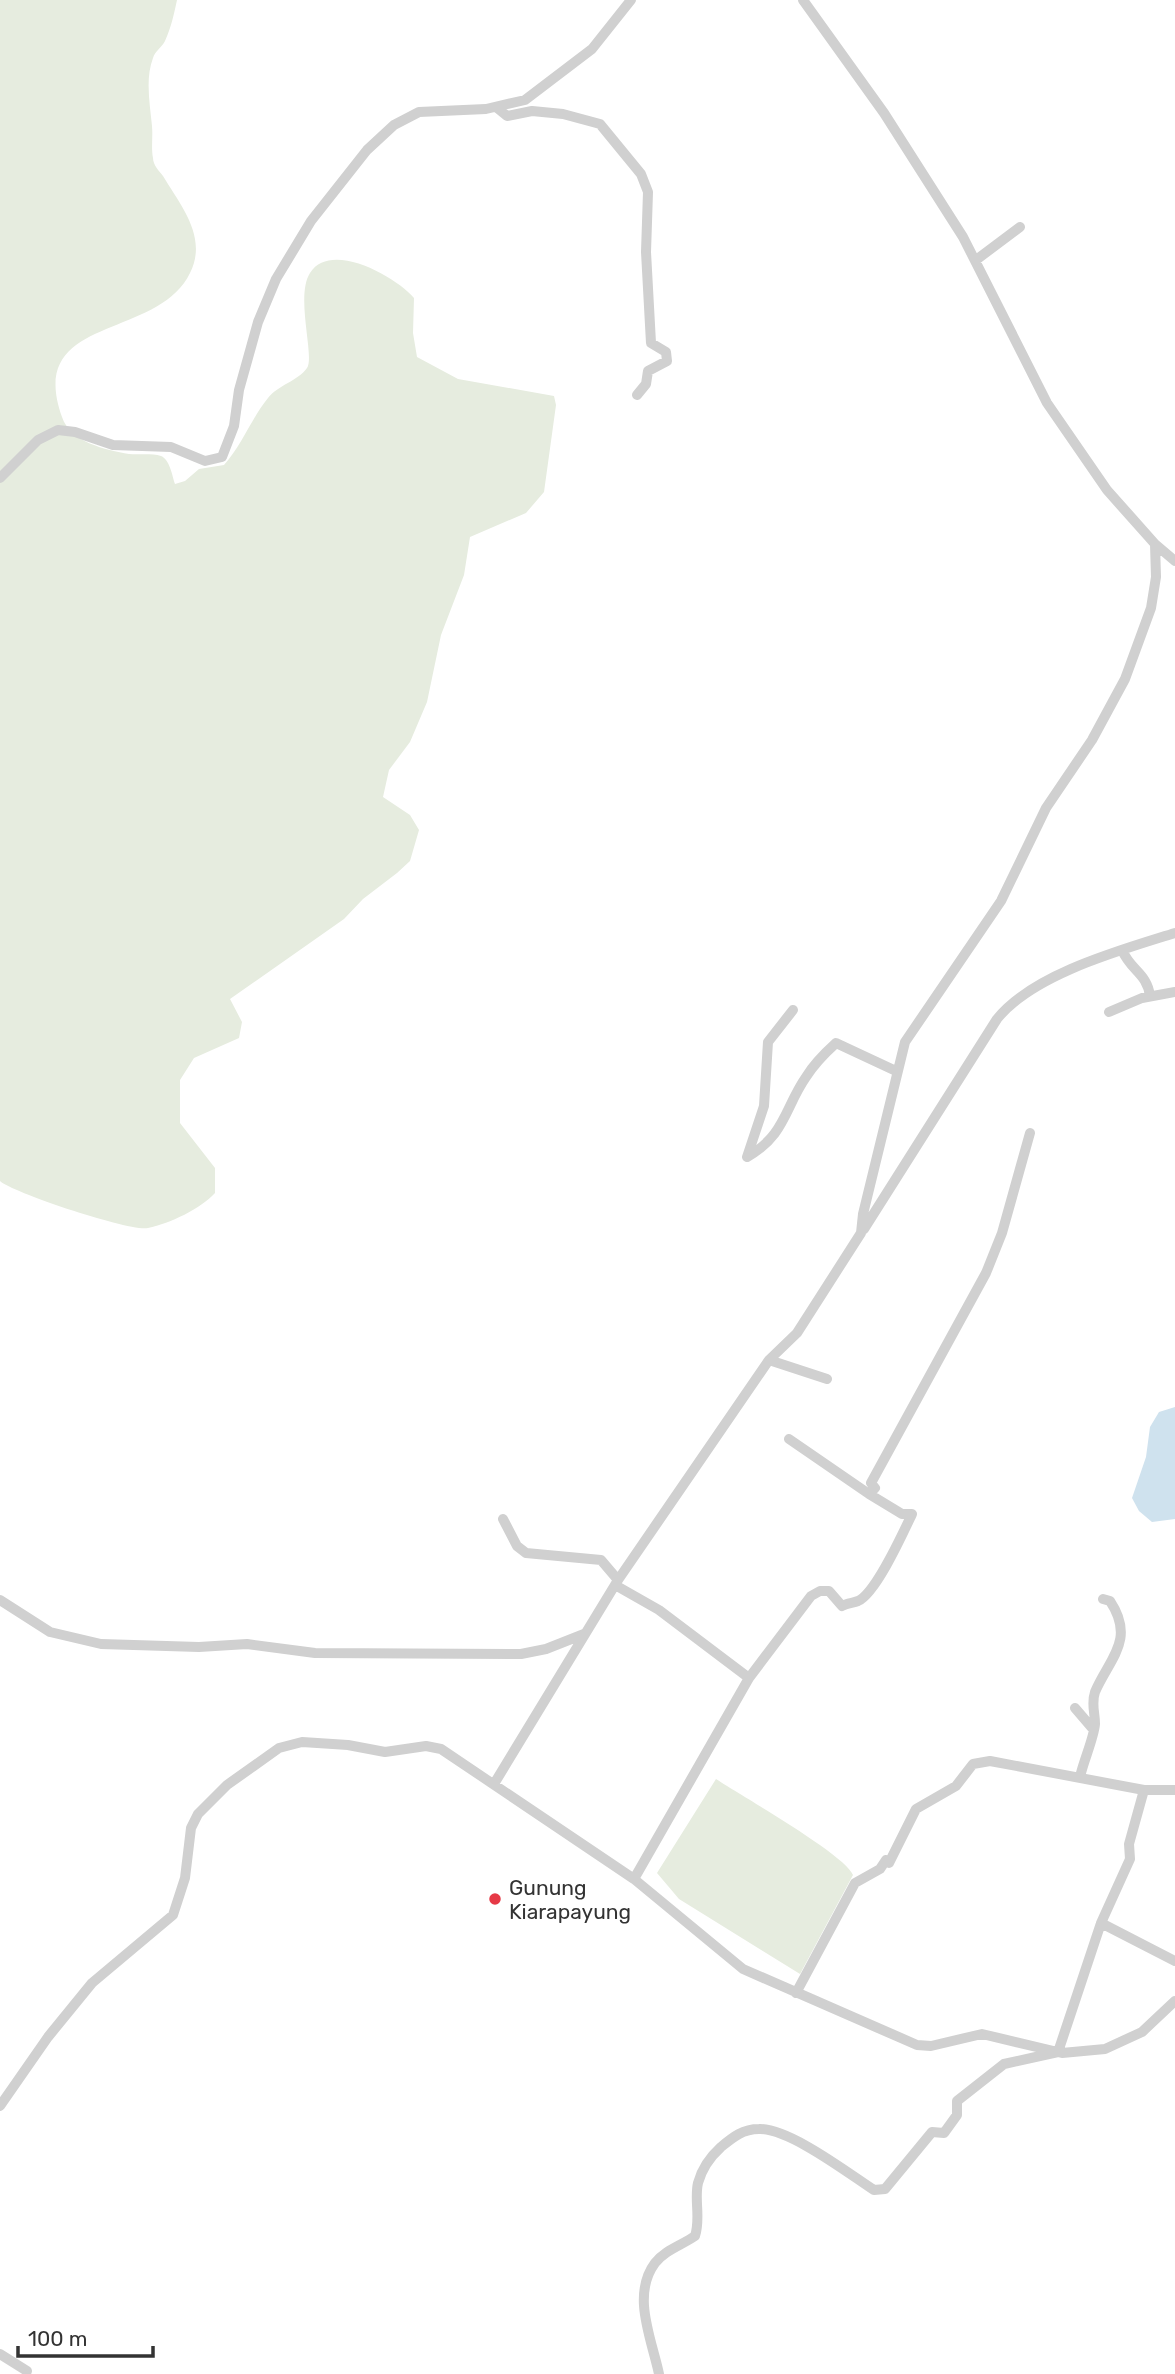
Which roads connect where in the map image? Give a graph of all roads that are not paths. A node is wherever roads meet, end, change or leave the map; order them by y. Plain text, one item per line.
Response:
1 (631, 0) edge
2 (803, 0) edge
3 (496, 107) junction
4 (1020, 227) dead end
5 (976, 260) junction
6 (637, 396) dead end
7 (0, 478) edge
8 (1155, 544) junction
9 (1175, 561) edge
10 (1175, 933) edge
11 (1122, 950) junction
12 (1175, 992) edge
13 (1150, 996) junction
14 (793, 1010) dead end
15 (1109, 1012) dead end
16 (897, 1071) junction
17 (1030, 1133) dead end
18 (862, 1233) junction
19 (769, 1360) junction
20 (827, 1379) dead end
21 (789, 1438) dead end
22 (869, 1494) junction
23 (503, 1518) dead end
24 (617, 1582) junction
25 (1103, 1599) dead end
26 (0, 1600) edge
27 (587, 1632) junction
28 (749, 1678) junction
29 (1074, 1708) dead end
30 (1093, 1729) junction
31 (1080, 1777) junction
32 (494, 1784) junction
33 (1144, 1790) junction
34 (1175, 1790) edge
35 (634, 1879) junction
36 (1101, 1923) junction
37 (1175, 1961) edge
38 (796, 1993) junction
39 (1175, 2001) edge
40 (1058, 2052) junction
41 (0, 2106) edge
42 (0, 2354) edge
43 (27, 2371) dead end
44 (659, 2374) edge

1 - 3 street
2 - 5 street
3 - 6 street
3 - 7 street
4 - 5 street
5 - 8 street
8 - 9 street
8 - 16 street
10 - 11 street
11 - 13 street
11 - 18 street
12 - 13 street
13 - 15 street
14 - 16 street
16 - 18 street
17 - 22 street
18 - 19 street
19 - 20 street
19 - 24 street
21 - 22 street
22 - 28 street
23 - 24 street
24 - 27 street
24 - 28 street
25 - 30 street
26 - 27 street
27 - 32 street
28 - 35 street
29 - 30 street
30 - 31 street
31 - 33 street
31 - 38 street
32 - 35 street
32 - 41 street
33 - 34 street
33 - 36 street
35 - 38 street
36 - 37 street
36 - 40 street
38 - 40 street
39 - 40 street
40 - 44 street
42 - 43 street

